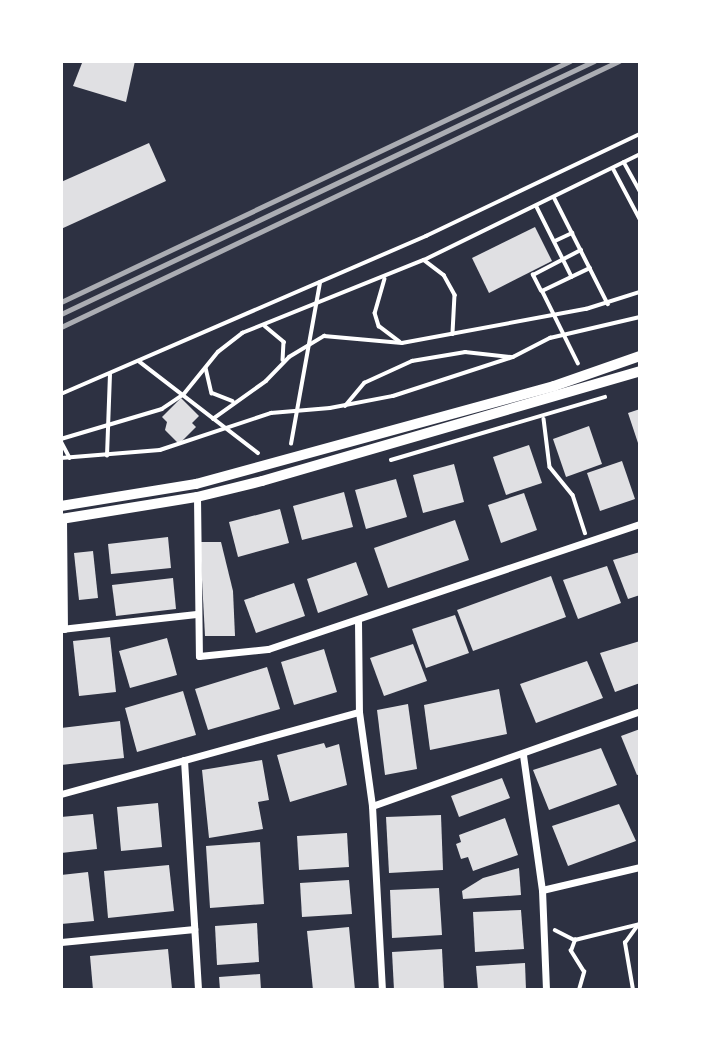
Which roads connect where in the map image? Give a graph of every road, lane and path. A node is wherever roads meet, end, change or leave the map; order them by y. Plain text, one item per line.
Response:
1 (640, 134) edge
2 (640, 153) edge
3 (624, 162) junction
4 (613, 167) junction
5 (640, 191) edge
6 (554, 197) junction
7 (536, 206) junction
8 (640, 219) edge
9 (572, 233) junction
10 (554, 242) junction
11 (581, 250) junction
12 (563, 259) junction
13 (424, 260) junction
14 (590, 268) junction
15 (572, 276) junction
16 (386, 277) junction
17 (320, 282) junction
18 (542, 292) junction
19 (640, 292) edge
20 (608, 303) junction
21 (316, 307) junction
22 (552, 313) junction
23 (640, 317) edge
24 (265, 326) junction
25 (453, 334) junction
26 (563, 334) junction
27 (402, 344) junction
28 (309, 345) junction
29 (640, 356) edge
30 (513, 357) junction
31 (139, 361) junction
32 (282, 362) junction
33 (579, 366) dead end
34 (206, 368) junction
35 (640, 370) edge
36 (110, 373) junction
37 (61, 394) edge
38 (183, 395) junction
39 (233, 401) junction
40 (345, 406) junction
41 (297, 411) junction
42 (214, 419) junction
43 (108, 426) junction
44 (224, 427) junction
45 (545, 427) dead end
46 (61, 440) edge
47 (290, 450) dead end
48 (107, 456) junction
49 (263, 457) dead end
50 (61, 458) edge
51 (70, 458) junction
52 (197, 497) junction
53 (61, 506) edge
54 (62, 519) edge
55 (640, 524) edge
56 (588, 542) junction
57 (195, 614) junction
58 (358, 621) junction
59 (63, 629) edge
60 (640, 711) edge
61 (359, 712) junction
62 (523, 755) junction
63 (184, 760) junction
64 (61, 794) edge
65 (372, 806) junction
66 (640, 867) edge
67 (542, 890) junction
68 (543, 922) junction
69 (640, 924) edge
70 (194, 929) junction
71 (575, 940) junction
72 (61, 942) edge
73 (198, 990) edge
74 (382, 990) edge
75 (546, 990) edge
76 (579, 990) edge
77 (633, 990) edge

1 - 17 path
2 - 3 path
3 - 4 path
3 - 5 path
4 - 6 path
4 - 8 path
6 - 7 path
6 - 9 path
7 - 10 path
7 - 13 path
9 - 10 path
9 - 11 path
10 - 12 path
11 - 12 path
11 - 14 path
12 - 15 path
12 - 18 path
13 - 16 path
13 - 25 path
14 - 15 path
14 - 20 path
15 - 18 path
16 - 21 path
16 - 27 path
17 - 21 path
17 - 31 path
18 - 22 path
19 - 20 path
20 - 22 path
21 - 24 path
21 - 28 path
22 - 25 path
22 - 26 path
23 - 26 path
24 - 32 path
24 - 34 path
25 - 27 path
26 - 30 path
26 - 33 path
27 - 28 path
28 - 32 path
28 - 41 path
29 - 53 main road
30 - 40 path
30 - 40 path
31 - 36 path
31 - 38 path
32 - 39 path
34 - 38 path
34 - 39 path
35 - 52 main road
36 - 37 path
36 - 43 path
38 - 42 path
38 - 43 path
39 - 42 path
40 - 41 path
41 - 44 path
41 - 47 path
42 - 44 path
43 - 46 path
43 - 48 path
44 - 48 path
44 - 49 path
45 - 56 path
46 - 51 path
48 - 51 path
50 - 51 path
52 - 54 main road
52 - 57 street
54 - 59 street
55 - 56 street
56 - 58 street
57 - 58 street
57 - 59 street
58 - 61 street
60 - 62 street
61 - 63 street
61 - 65 street
62 - 65 street
62 - 67 street
63 - 64 street
63 - 70 street
65 - 74 street
66 - 67 street
67 - 68 street
68 - 71 path
68 - 75 street
69 - 71 path
69 - 77 path
70 - 72 street
70 - 73 street
71 - 76 path

